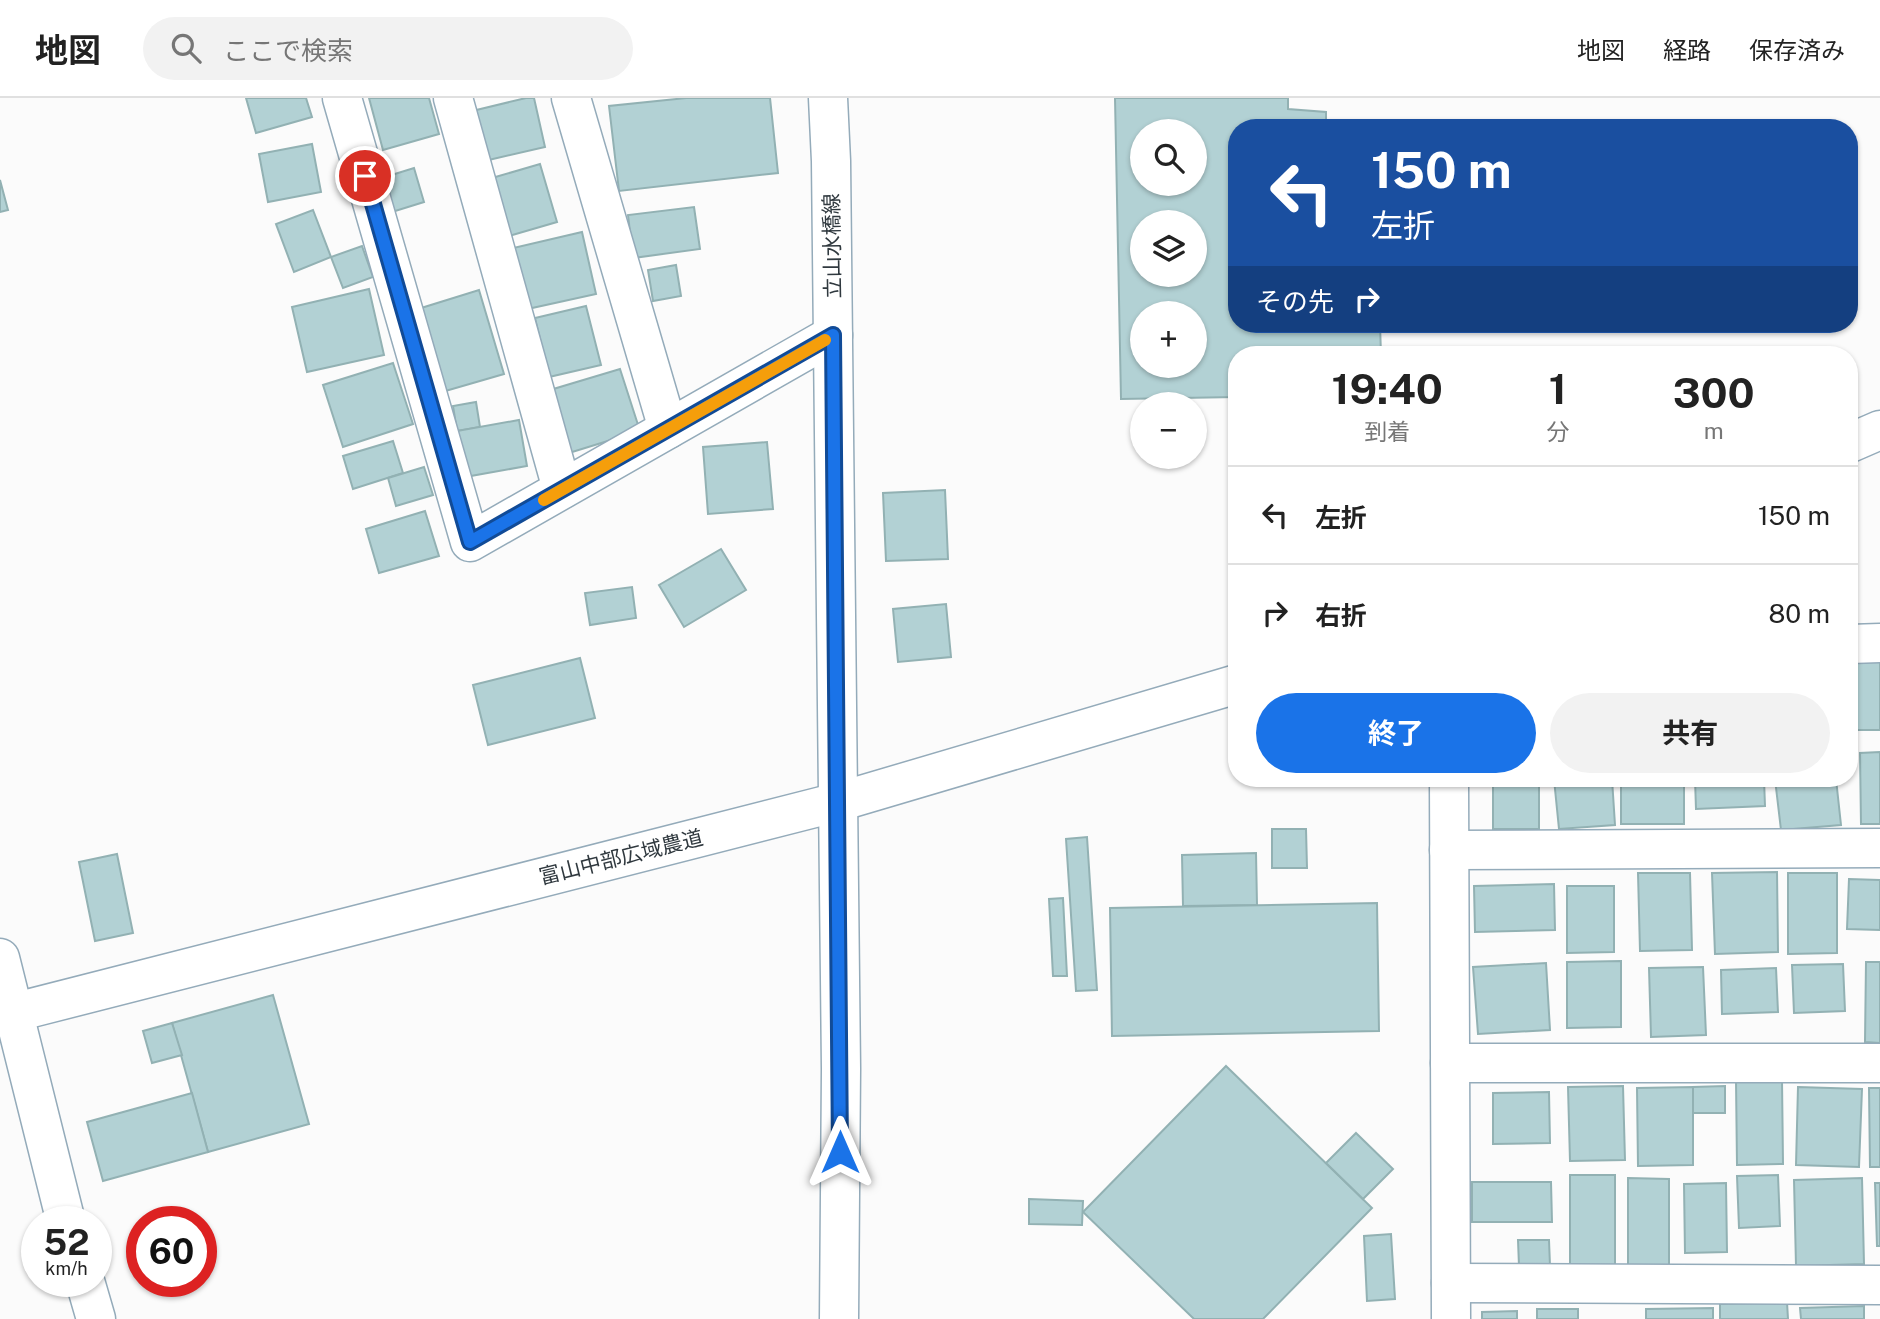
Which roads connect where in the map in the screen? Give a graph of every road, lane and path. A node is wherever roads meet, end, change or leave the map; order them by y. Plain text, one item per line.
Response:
1 (342, 98) edge
2 (453, 98) edge
3 (572, 98) edge
4 (828, 98) edge
5 (833, 335) junction
6 (668, 429) junction
7 (1880, 430) edge
8 (1858, 440) edge
9 (562, 489) junction
10 (1880, 643) edge
11 (1858, 644) edge
12 (1228, 687) edge
13 (1449, 787) edge
14 (838, 802) junction
15 (1880, 848) edge
16 (1449, 850) junction
17 (0, 958) edge
18 (7, 1014) edge
19 (1450, 1063) junction
20 (1880, 1063) edge
21 (61, 1206) edge
22 (1880, 1285) edge
23 (90, 1297) edge
24 (1451, 1301) edge
25 (96, 1319) edge
26 (839, 1319) edge

1 - 9 street
2 - 9 street
3 - 6 street
4 - 5 street, 立山水橋線
5 - 6 street
5 - 14 street, 立山水橋線
6 - 9 street
7 - 8 street
10 - 11 street
12 - 14 street, 富山中部広域農道
13 - 16 street
14 - 18 street, 富山中部広域農道
14 - 26 street, 立山水橋線
15 - 16 street
16 - 19 street
17 - 18 street
18 - 21 street
19 - 20 street
19 - 24 street
22 - 24 street
23 - 25 street

